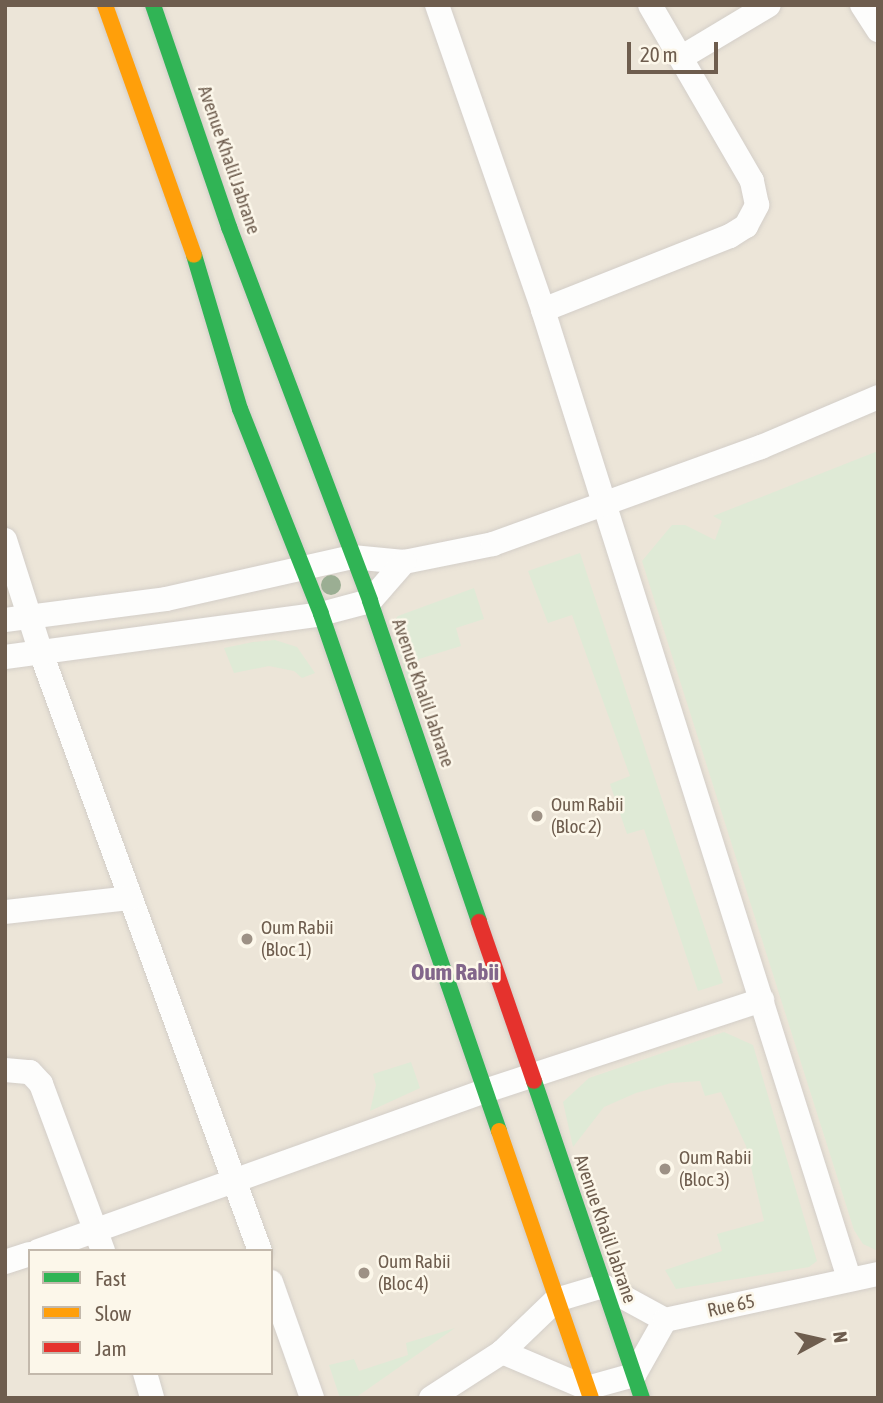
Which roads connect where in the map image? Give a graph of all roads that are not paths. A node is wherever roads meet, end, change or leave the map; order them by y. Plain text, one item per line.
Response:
1 (105, 5) edge
2 (153, 5) edge
3 (437, 5) edge
4 (650, 5) edge
5 (769, 5) edge
6 (862, 5) edge
7 (878, 30) edge
8 (682, 58) junction
9 (543, 310) junction
10 (878, 397) edge
11 (605, 503) junction
12 (5, 540) edge
13 (352, 557) junction
14 (404, 562) junction
15 (303, 571) junction
16 (370, 601) junction
17 (321, 614) junction
18 (31, 617) junction
19 (5, 620) edge
20 (41, 653) junction
21 (5, 657) edge
22 (130, 898) junction
23 (5, 912) edge
24 (762, 1000) junction
25 (5, 1070) edge
26 (530, 1079) junction
27 (482, 1093) junction
28 (236, 1183) junction
29 (99, 1241) edge
30 (50, 1249) edge
31 (259, 1249) edge
32 (28, 1255) edge
33 (5, 1262) edge
34 (878, 1274) edge
35 (849, 1278) junction
36 (603, 1286) junction
37 (273, 1288) edge
38 (556, 1300) junction
39 (666, 1320) junction
40 (502, 1352) junction
41 (146, 1375) edge
42 (638, 1386) edge
43 (589, 1393) edge
44 (152, 1398) edge
45 (312, 1398) edge
46 (431, 1398) edge

1 - 15 main road
2 - 13 main road, Avenue Khalil Jabrane
3 - 9 street
4 - 8 street
5 - 8 street
6 - 7 street
8 - 9 street
9 - 11 street
10 - 11 street
11 - 14 street
11 - 24 street
12 - 18 street
13 - 14 street
13 - 15 street
13 - 16 main road, Avenue Khalil Jabrane
14 - 16 street
15 - 17 main road
15 - 18 street
16 - 17 street
16 - 26 main road, Avenue Khalil Jabrane
17 - 20 street
17 - 27 main road
18 - 19 street
18 - 20 street
20 - 21 street
20 - 22 street
22 - 23 street
22 - 28 street
24 - 26 street
24 - 35 street
25 - 29 street
26 - 27 street
26 - 36 main road, Avenue Khalil Jabrane
27 - 28 street
27 - 38 main road
28 - 29 street
28 - 31 street
29 - 30 street
32 - 33 street
34 - 35 street, Rue 65
35 - 39 street, Rue 65
36 - 38 street
36 - 39 street
36 - 42 main road, Avenue Khalil Jabrane
37 - 45 street
38 - 40 street
38 - 43 main road
39 - 42 street
40 - 43 street
40 - 46 street
41 - 44 street
42 - 43 street

